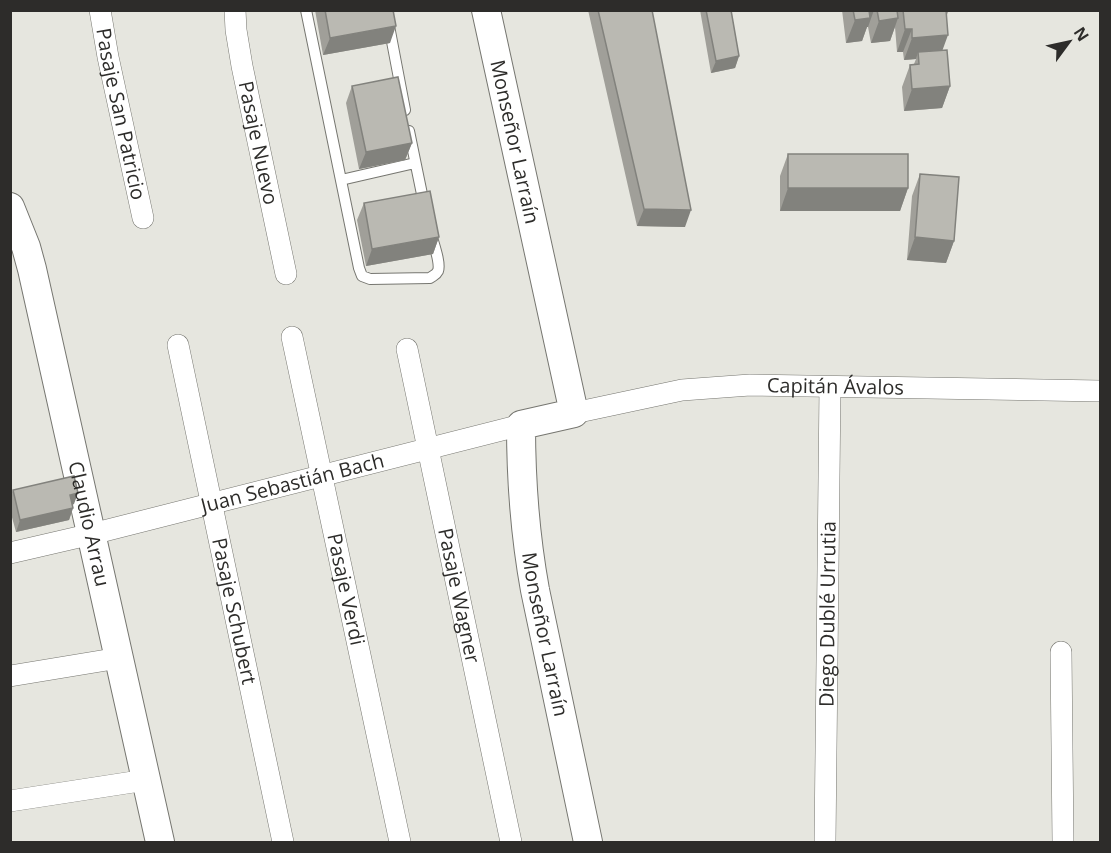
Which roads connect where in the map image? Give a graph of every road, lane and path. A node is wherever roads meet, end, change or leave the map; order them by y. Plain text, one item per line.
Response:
1 (100, 10) edge
2 (236, 10) edge
3 (306, 10) edge
4 (386, 10) edge
5 (486, 10) edge
6 (415, 164) junction
7 (340, 180) junction
8 (10, 207) edge
9 (143, 218) dead end
10 (18, 248) edge
11 (286, 274) dead end
12 (292, 337) dead end
13 (178, 345) dead end
14 (407, 349) dead end
15 (830, 387) junction
16 (1101, 391) edge
17 (574, 413) junction
18 (521, 425) junction
19 (428, 449) junction
20 (322, 476) junction
21 (211, 504) junction
22 (92, 534) junction
23 (10, 553) edge
24 (1061, 652) dead end
25 (119, 658) junction
26 (10, 676) edge
27 (146, 780) junction
28 (10, 801) edge
29 (160, 843) edge
30 (283, 843) edge
31 (400, 843) edge
32 (511, 843) edge
33 (588, 843) edge
34 (825, 843) edge
35 (1063, 843) edge

1 - 9 street, Pasaje San Patricio
2 - 11 street, Pasaje Nuevo
3 - 7 lane
4 - 6 lane
5 - 17 street, Monseñor Larraín
6 - 7 lane
6 - 7 lane
8 - 10 street, Claudio Arrau
10 - 22 street, Claudio Arrau
12 - 20 street, Pasaje Verdi
13 - 21 street, Pasaje Schubert
14 - 19 street, Pasaje Wagner
15 - 16 street, Capitán Ávalos
15 - 17 street, Capitán Ávalos
15 - 34 street, Diego Dublé Urrutia
17 - 18 street, Juan Sebastián Bach
18 - 19 street, Juan Sebastián Bach
18 - 33 street, Monseñor Larraín
19 - 20 street, Juan Sebastián Bach
19 - 32 street, Pasaje Wagner
20 - 21 street, Juan Sebastián Bach
20 - 31 street, Pasaje Verdi
21 - 22 street, Juan Sebastián Bach
21 - 30 street, Pasaje Schubert
22 - 23 street, Juan Sebastián Bach
22 - 25 street, Claudio Arrau
24 - 35 street
25 - 26 street
25 - 27 street, Claudio Arrau
27 - 28 street
27 - 29 street, Claudio Arrau

